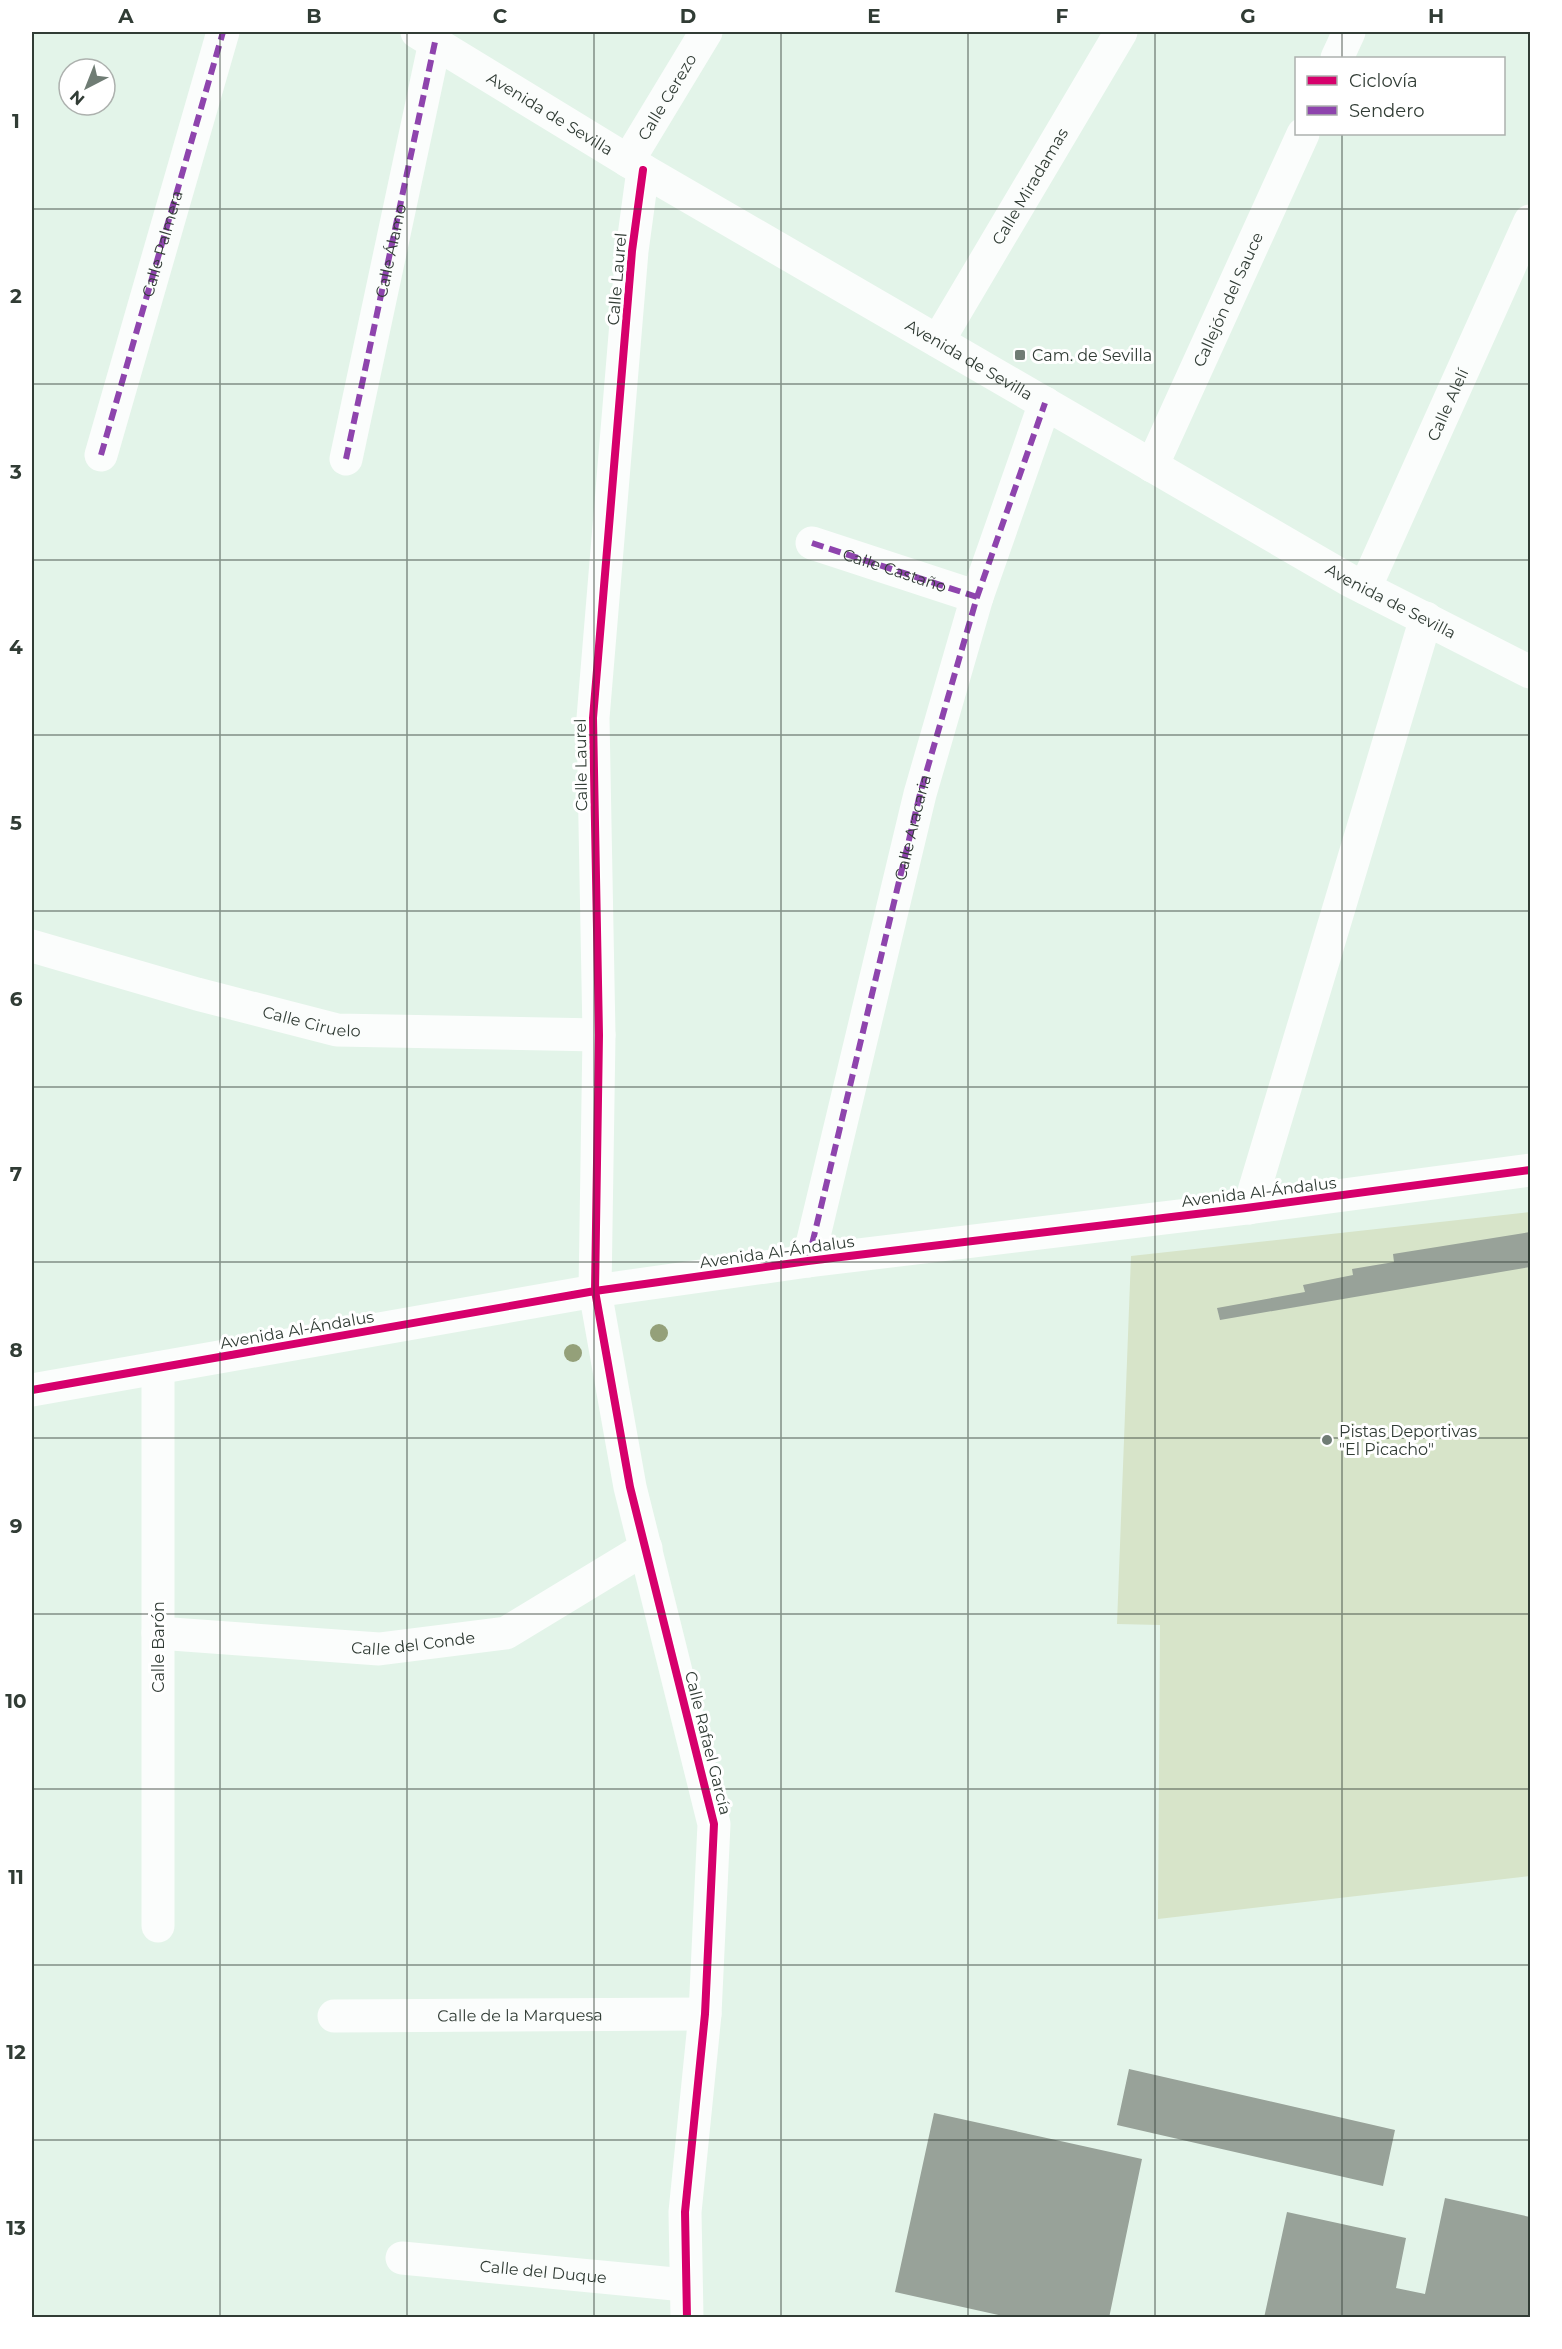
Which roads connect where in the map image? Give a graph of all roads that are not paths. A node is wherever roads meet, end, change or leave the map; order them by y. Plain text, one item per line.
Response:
1 (223, 32) edge
2 (706, 32) edge
3 (1121, 32) edge
4 (1349, 32) edge
5 (426, 37) edge
6 (1337, 57) edge
7 (1303, 135) edge
8 (636, 165) junction
9 (1530, 221) edge
10 (938, 341) junction
11 (1046, 403) junction
12 (101, 455) dead end
13 (346, 459) dead end
14 (1152, 466) junction
15 (812, 543) dead end
16 (1365, 588) junction
17 (977, 597) junction
18 (1426, 618) junction
19 (1530, 672) edge
20 (32, 946) edge
21 (599, 1035) junction
22 (1530, 1170) edge
23 (1249, 1208) junction
24 (808, 1261) junction
25 (595, 1291) junction
26 (158, 1368) junction
27 (32, 1390) edge
28 (646, 1548) junction
29 (158, 1633) junction
30 (158, 1926) dead end
31 (705, 2014) junction
32 (334, 2016) dead end
33 (402, 2258) dead end
34 (685, 2285) junction
35 (687, 2318) edge

1 - 12 street, Calle Palmera
2 - 8 street, Calle Cerezo
3 - 10 street, Calle Miradamas
4 - 6 street
5 - 8 street, Avenida de Sevilla
5 - 13 street, Calle Álamo
7 - 14 street, Callejón del Sauce
8 - 10 street, Avenida de Sevilla
8 - 21 street, Calle Laurel
9 - 16 street, Calle Alelí
10 - 11 street, Avenida de Sevilla
11 - 14 street, Avenida de Sevilla
11 - 17 street, Calle Aracaria
14 - 16 street, Avenida de Sevilla
15 - 17 street, Calle Castaño
16 - 18 street, Avenida de Sevilla
17 - 24 street, Calle Aracaria
18 - 19 street, Avenida de Sevilla
18 - 23 street
20 - 21 street, Calle Ciruelo
21 - 25 street, Calle Laurel
22 - 23 street, Avenida Al-Ándalus
23 - 24 street, Avenida Al-Ándalus
24 - 25 street, Avenida Al-Ándalus
25 - 26 street, Avenida Al-Ándalus
25 - 28 street, Calle Rafael García
26 - 27 street, Avenida Al-Ándalus
26 - 29 street, Calle Barón
28 - 29 street, Calle del Conde
28 - 31 street, Calle Rafael García
29 - 30 street, Calle Barón
31 - 32 street, Calle de la Marquesa
31 - 34 street, Calle Rafael García
33 - 34 street, Calle del Duque
34 - 35 street, Calle Rafael García

